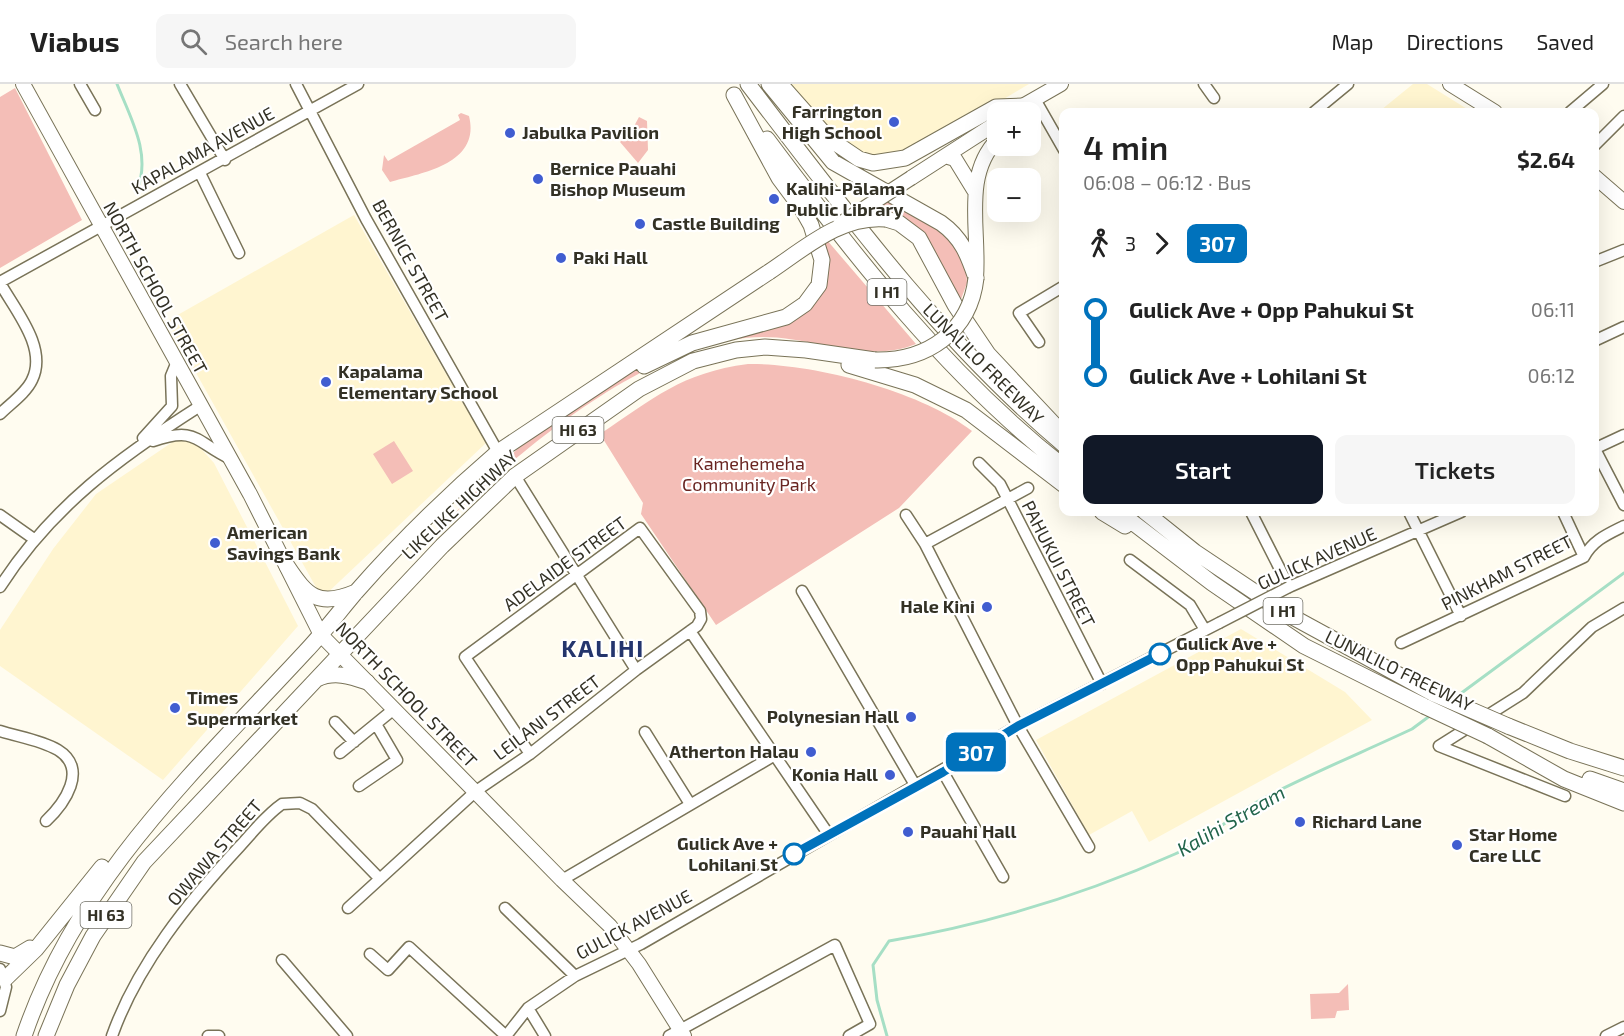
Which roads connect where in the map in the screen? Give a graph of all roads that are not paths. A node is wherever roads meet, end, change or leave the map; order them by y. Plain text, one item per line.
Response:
1 (23, 84) edge
2 (80, 84) edge
3 (180, 84) edge
4 (296, 84) edge
5 (358, 84) edge
6 (748, 84) edge
7 (769, 84) edge
8 (780, 84) edge
9 (1061, 84) edge
10 (1204, 84) edge
11 (1348, 84) edge
12 (1450, 84) edge
13 (1603, 84) edge
14 (730, 90) edge
15 (1214, 98) dead end
16 (1034, 102) edge
17 (1319, 108) edge
18 (1489, 108) edge
19 (1575, 108) edge
20 (94, 110) dead end
21 (311, 111) junction
22 (987, 112) edge
23 (1624, 116) edge
24 (1041, 125) edge
25 (987, 129) edge
26 (1599, 141) edge
27 (1059, 145) edge
28 (987, 151) edge
29 (945, 156) junction
30 (225, 159) junction
31 (201, 173) junction
32 (1599, 180) edge
33 (975, 191) junction
34 (1624, 202) edge
35 (101, 226) junction
36 (838, 226) junction
37 (1624, 250) edge
38 (239, 253) dead end
39 (1599, 260) edge
40 (976, 278) junction
41 (0, 282) edge
42 (1059, 289) edge
43 (1624, 327) edge
44 (1599, 339) edge
45 (1039, 342) dead end
46 (736, 350) junction
47 (176, 364) junction
48 (200, 406) junction
49 (0, 414) edge
50 (548, 418) junction
51 (1059, 430) edge
52 (1624, 435) edge
53 (1059, 440) edge
54 (135, 447) junction
55 (1599, 447) edge
56 (498, 452) junction
57 (1599, 457) edge
58 (231, 459) junction
59 (979, 463) dead end
60 (1059, 463) edge
61 (514, 476) junction
62 (1059, 481) edge
63 (1028, 488) dead end
64 (1008, 501) junction
65 (1624, 505) edge
66 (0, 515) edge
67 (906, 515) dead end
68 (1108, 516) edge
69 (1124, 516) edge
70 (1150, 516) edge
71 (1253, 516) edge
72 (1411, 516) edge
73 (1452, 516) edge
74 (1565, 516) edge
75 (1624, 526) edge
76 (1419, 531) junction
77 (34, 539) junction
78 (925, 544) junction
79 (1584, 557) junction
80 (1131, 560) dead end
81 (287, 566) junction
82 (574, 574) junction
83 (1212, 584) junction
84 (1289, 587) junction
85 (0, 588) edge
86 (802, 591) dead end
87 (356, 592) junction
88 (1624, 608) edge
89 (1461, 616) junction
90 (1205, 630) junction
91 (690, 632) junction
92 (321, 635) junction
93 (1401, 644) dead end
94 (338, 654) junction
95 (636, 670) junction
96 (314, 681) junction
97 (367, 682) junction
98 (1102, 684) junction
99 (1428, 699) junction
100 (394, 709) junction
101 (335, 722) dead end
102 (376, 724) junction
103 (1018, 726) junction
104 (0, 731) edge
105 (645, 732) dead end
106 (1488, 736) junction
107 (354, 742) junction
108 (340, 753) dead end
109 (530, 754) junction
110 (775, 755) junction
111 (1624, 768) edge
112 (943, 772) junction
113 (915, 785) junction
114 (359, 786) dead end
115 (476, 791) junction
116 (1624, 791) edge
117 (1565, 796) dead end
118 (1624, 803) edge
119 (690, 804) junction
120 (46, 821) dead end
121 (142, 828) junction
122 (829, 835) junction
123 (1089, 847) dead end
124 (1003, 877) dead end
125 (379, 878) junction
126 (562, 880) junction
127 (348, 908) dead end
128 (505, 908) dead end
129 (58, 918) junction
130 (630, 950) junction
131 (0, 953) edge
132 (370, 954) dead end
133 (282, 960) dead end
134 (3, 974) edge
135 (575, 976) junction
136 (528, 1008) junction
137 (0, 1011) edge
138 (1624, 1026) edge
139 (678, 1034) edge
140 (24, 1036) edge
141 (46, 1036) edge
142 (112, 1036) edge
143 (208, 1036) edge
144 (219, 1036) edge
145 (348, 1036) edge
146 (506, 1036) edge
147 (545, 1036) edge
148 (849, 1036) edge
149 (1606, 1036) edge

1 - 35 main road, NORTH SCHOOL STREET
2 - 20 street
3 - 30 street
4 - 21 street, BERNICE STREET
5 - 21 street, KAPALAMA AVENUE
6 - 53 highway, LUNALILO FREEWAY / I H1
7 - 40 highway
8 - 22 highway
9 - 16 main road
10 - 15 street
11 - 17 street
12 - 18 main road
13 - 19 street
14 - 50 highway
14 - 60 highway, LUNALILO FREEWAY / I H1
21 - 30 street, KAPALAMA AVENUE
21 - 56 street, BERNICE STREET
23 - 26 street
24 - 27 street
25 - 29 main road, LIKELIKE HIGHWAY / HI 63
28 - 33 main road, LIKELIKE HIGHWAY / HI 63
29 - 33 main road
29 - 36 main road, LIKELIKE HIGHWAY / HI 63, bridge
30 - 31 street, KAPALAMA AVENUE
31 - 35 street, KAPALAMA AVENUE
31 - 38 street
32 - 34 main road
33 - 40 main road, LIKELIKE HIGHWAY / HI 63
35 - 41 street, KAPALAMA AVENUE
35 - 47 main road, NORTH SCHOOL STREET
36 - 50 highway, LIKELIKE HIGHWAY / HI 63, bridge
36 - 51 highway, bridge
37 - 39 street
40 - 46 highway, LIKELIKE HIGHWAY / HI 63, bridge
41 - 49 street
42 - 45 street
43 - 44 street
46 - 61 highway, LIKELIKE HIGHWAY / HI 63
46 - 62 highway
47 - 48 main road, NORTH SCHOOL STREET
47 - 54 street
48 - 54 street
48 - 58 main road, NORTH SCHOOL STREET
50 - 56 highway, LIKELIKE HIGHWAY / HI 63
52 - 55 street
54 - 58 street
54 - 77 street
56 - 87 highway, LIKELIKE HIGHWAY / HI 63
57 - 65 street
58 - 81 main road, NORTH SCHOOL STREET
59 - 64 street, PAHUKUI STREET
61 - 82 street
61 - 94 highway, LIKELIKE HIGHWAY / HI 63
63 - 64 street
64 - 78 street
64 - 98 street, PAHUKUI STREET
66 - 77 street
67 - 78 street
68 - 83 highway
69 - 83 highway, LUNALILO FREEWAY / I H1
70 - 99 highway, LUNALILO FREEWAY / I H1
71 - 84 street
72 - 76 street
73 - 76 street, GULICK AVENUE
74 - 79 street
75 - 79 street, PINKHAM STREET
76 - 84 street, GULICK AVENUE
76 - 89 street
77 - 85 street
78 - 103 street
79 - 89 street, PINKHAM STREET
80 - 90 street
81 - 87 highway
81 - 92 main road, NORTH SCHOOL STREET
82 - 91 street, ADELAIDE STREET
82 - 95 street
82 - 109 street, ADELAIDE STREET
83 - 99 highway, LUNALILO FREEWAY / I H1
84 - 90 street, GULICK AVENUE, bridge
86 - 113 street
87 - 92 highway, LIKELIKE HIGHWAY / HI 63
88 - 117 street
89 - 93 street, PINKHAM STREET
90 - 98 street, GULICK AVENUE
91 - 95 street, LEILANI STREET
91 - 110 street
92 - 94 main road, NORTH SCHOOL STREET
92 - 121 highway, LIKELIKE HIGHWAY / HI 63
94 - 96 highway, LIKELIKE HIGHWAY / HI 63
94 - 97 main road, NORTH SCHOOL STREET
95 - 109 street, LEILANI STREET
96 - 97 highway
96 - 141 highway, LIKELIKE HIGHWAY / HI 63
97 - 100 main road, NORTH SCHOOL STREET
98 - 103 street, GULICK AVENUE
99 - 106 highway, LUNALILO FREEWAY / I H1, bridge
99 - 111 highway, I H1, bridge
100 - 102 street
100 - 115 main road, NORTH SCHOOL STREET
101 - 107 street
102 - 107 street
102 - 114 street
103 - 112 street, GULICK AVENUE
103 - 123 street
104 - 120 street
105 - 119 street
106 - 116 highway
106 - 118 highway, I H1
107 - 108 street
109 - 115 street, LEILANI STREET
110 - 119 street
110 - 122 street
112 - 113 street, GULICK AVENUE
112 - 124 street
113 - 122 street, GULICK AVENUE
115 - 125 street, LEILANI STREET
115 - 126 main road, NORTH SCHOOL STREET
119 - 126 street
121 - 129 highway
121 - 140 highway, LIKELIKE HIGHWAY / HI 63
122 - 130 street, GULICK AVENUE
125 - 127 street, LEILANI STREET
125 - 142 street, OWAWA STREET
126 - 130 main road, NORTH SCHOOL STREET
128 - 135 street
129 - 131 highway
129 - 134 highway
130 - 135 street, GULICK AVENUE
130 - 139 main road, NORTH SCHOOL STREET
132 - 146 street
133 - 145 street
134 - 137 street
135 - 136 street, GULICK AVENUE
136 - 146 street, GULICK AVENUE
136 - 147 street
138 - 149 street
139 - 148 street
143 - 144 street

